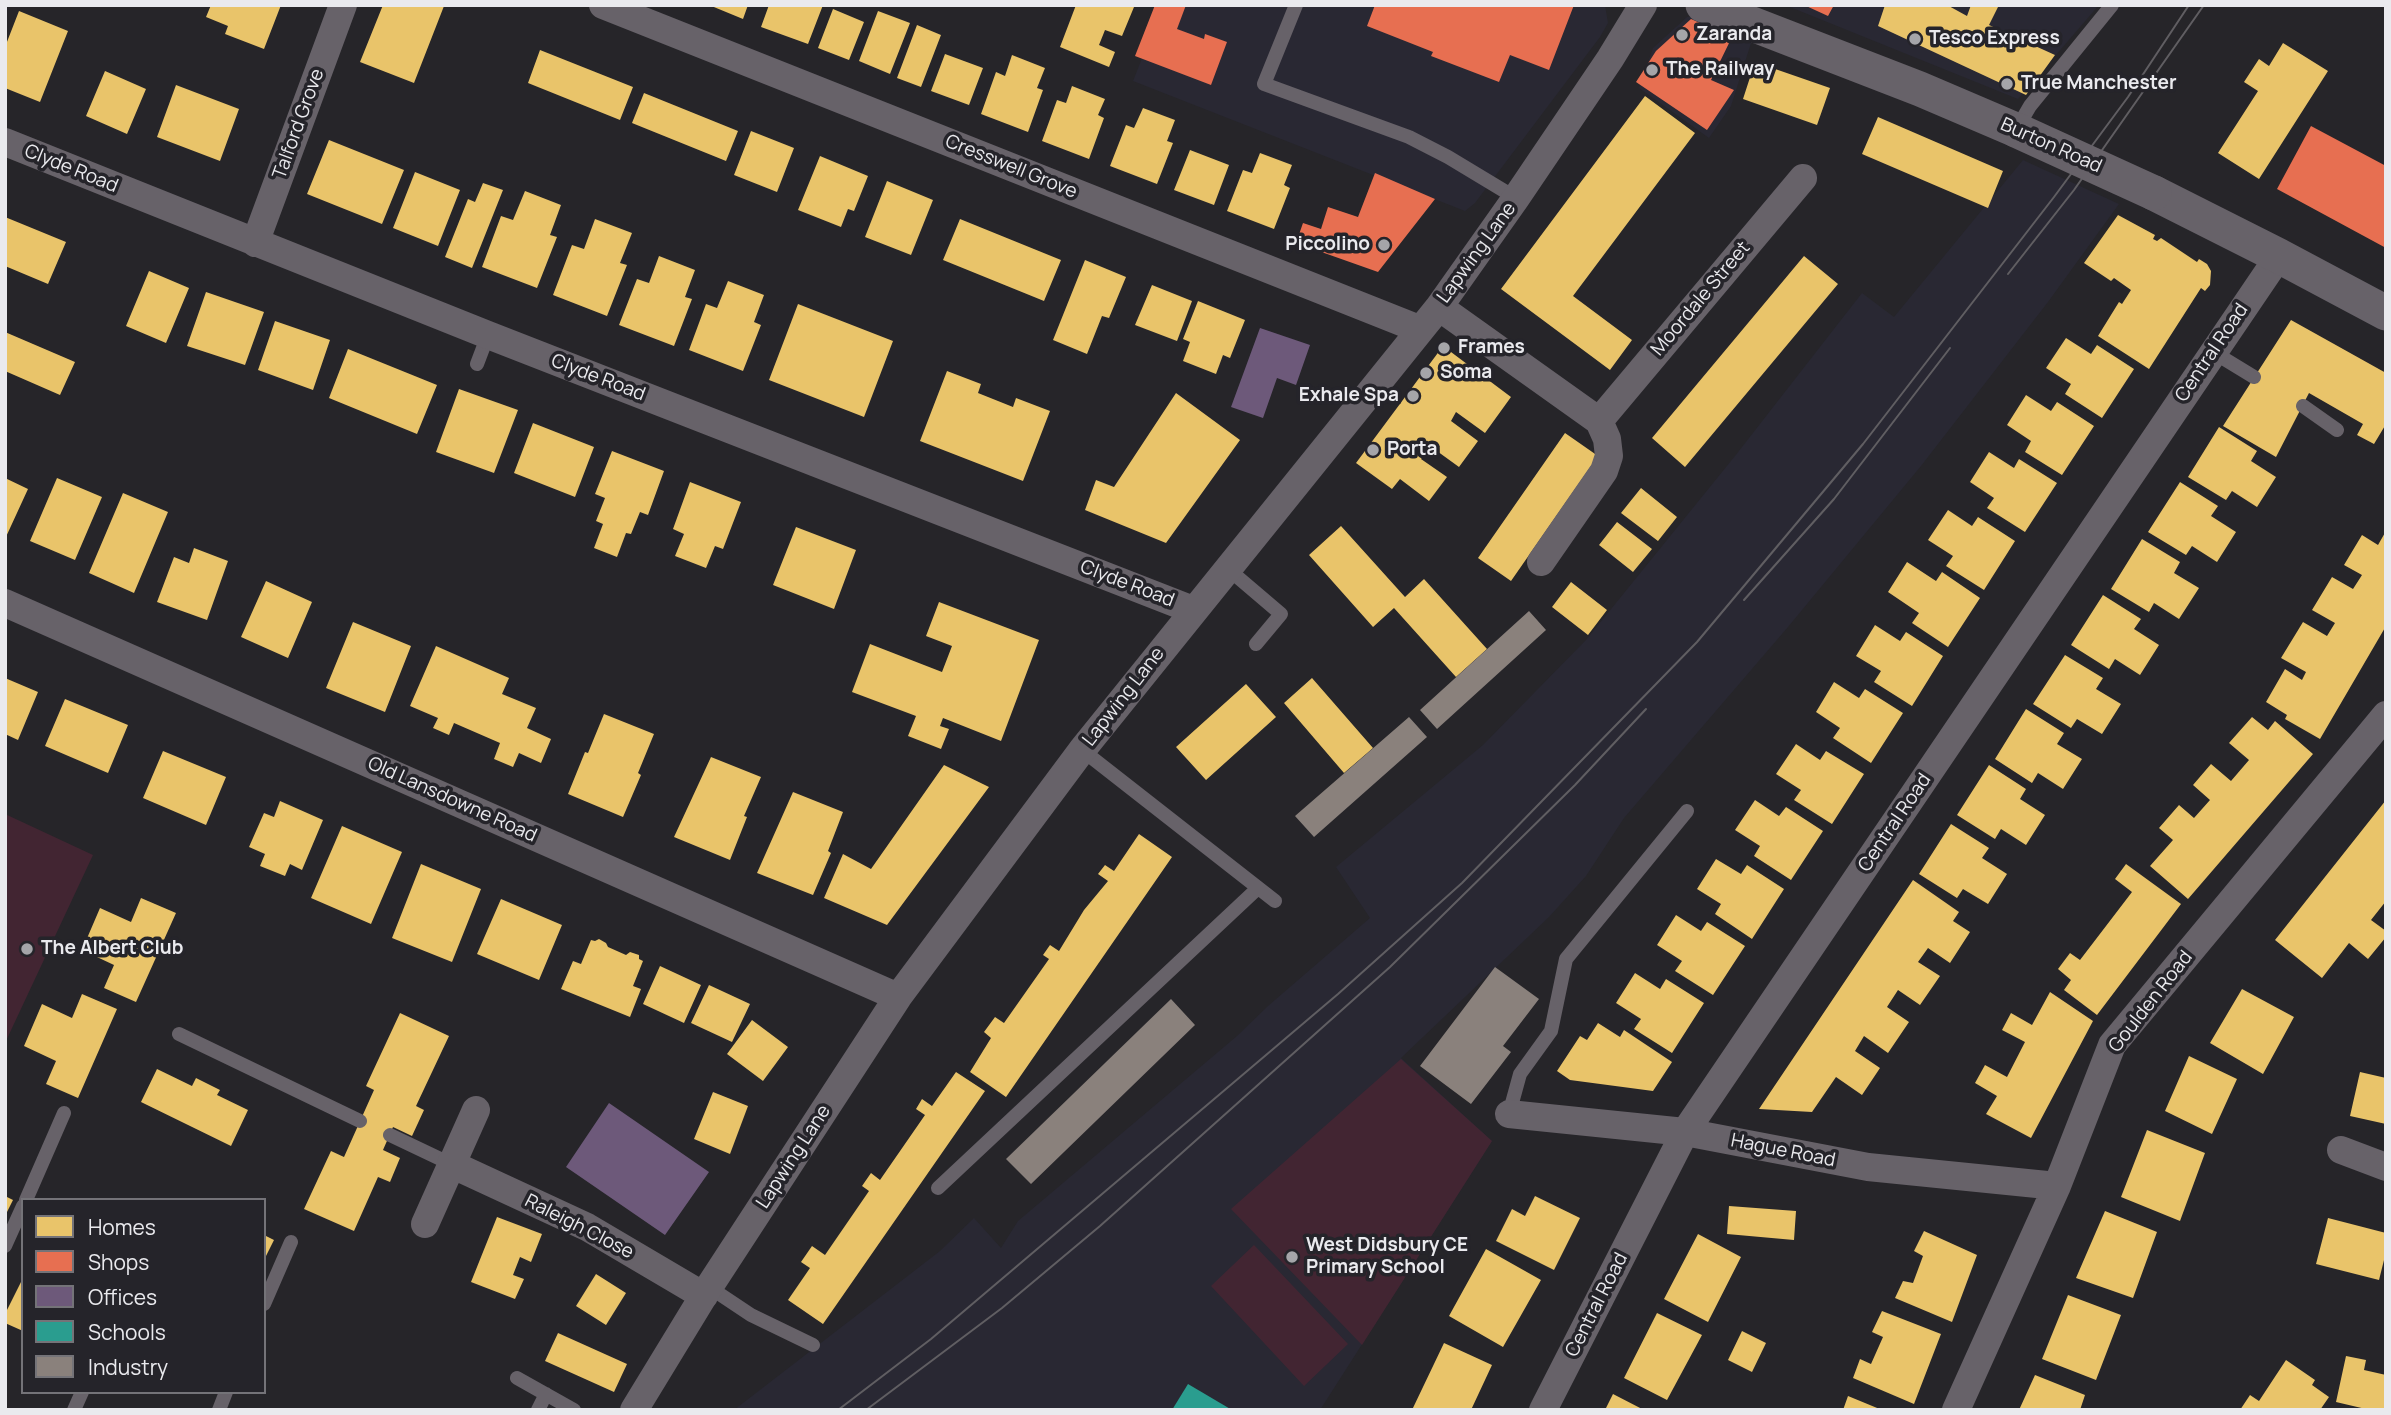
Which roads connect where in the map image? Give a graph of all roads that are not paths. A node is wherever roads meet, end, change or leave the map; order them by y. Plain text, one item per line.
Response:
1 (343, 5) edge
2 (603, 5) edge
3 (1296, 5) edge
4 (1643, 5) edge
5 (1703, 5) edge
6 (2112, 5) edge
7 (2016, 130) junction
8 (5, 142) edge
9 (1802, 178) dead end
10 (1516, 198) junction
11 (256, 243) junction
12 (2279, 256) junction
13 (1439, 307) junction
14 (2386, 313) edge
15 (1419, 329) junction
16 (488, 335) junction
17 (2214, 352) junction
18 (477, 365) dead end
19 (2254, 377) dead end
20 (2302, 406) dead end
21 (1599, 421) junction
22 (2337, 430) dead end
23 (1541, 562) dead end
24 (1227, 568) junction
25 (5, 603) edge
26 (1193, 610) junction
27 (1256, 644) dead end
28 (2386, 715) edge
29 (1082, 750) junction
30 (1688, 811) dead end
31 (1258, 888) junction
32 (1275, 901) dead end
33 (898, 997) junction
34 (179, 1034) dead end
35 (476, 1110) dead end
36 (64, 1113) dead end
37 (1509, 1114) joint
38 (360, 1121) dead end
39 (1685, 1132) junction
40 (390, 1135) dead end
41 (2341, 1150) dead end
42 (451, 1164) junction
43 (2386, 1167) edge
44 (2057, 1186) junction
45 (938, 1188) dead end
46 (27, 1198) edge
47 (21, 1210) edge
48 (425, 1224) dead end
49 (291, 1242) dead end
50 (5, 1246) edge
51 (706, 1292) junction
52 (266, 1299) edge
53 (813, 1345) dead end
54 (517, 1378) dead end
55 (81, 1394) edge
56 (546, 1394) junction
57 (74, 1410) edge
58 (538, 1410) edge
59 (575, 1410) edge
60 (634, 1410) edge
61 (1543, 1410) edge
62 (1956, 1410) edge

1 - 11 street, Talford Grove
2 - 15 street, Cresswell Grove
3 - 10 lane
4 - 10 street, Lapwing Lane
5 - 7 street, Burton Road
6 - 7 lane
7 - 12 street, Burton Road, bridge
8 - 11 street, Clyde Road
9 - 21 street, Moordale Street
10 - 13 street, Lapwing Lane
11 - 16 street, Clyde Road
12 - 14 street, Burton Road
12 - 17 street, Central Road
13 - 15 street, Lapwing Lane
13 - 21 street
15 - 24 street, Lapwing Lane
16 - 18 lane
16 - 26 street, Clyde Road
17 - 19 lane
17 - 39 street, Central Road
20 - 22 lane
21 - 23 street
24 - 26 street, Lapwing Lane
24 - 27 lane
25 - 33 street, Old Lansdowne Road
26 - 29 street, Lapwing Lane
28 - 44 street, Goulden Road
29 - 31 lane
29 - 33 street, Lapwing Lane
30 - 37 lane
31 - 32 lane
31 - 45 lane
33 - 51 street, Lapwing Lane
34 - 38 lane
35 - 42 street
36 - 46 lane
37 - 39 street, Hague Road
39 - 44 street, Hague Road
39 - 61 street, Central Road
40 - 42 lane
41 - 43 street
42 - 48 street
42 - 51 street, Raleigh Close
44 - 62 street, Goulden Road
47 - 50 lane
49 - 52 lane
51 - 53 lane
51 - 60 street, Lapwing Lane
54 - 56 lane
55 - 57 lane
56 - 58 lane
56 - 59 lane

